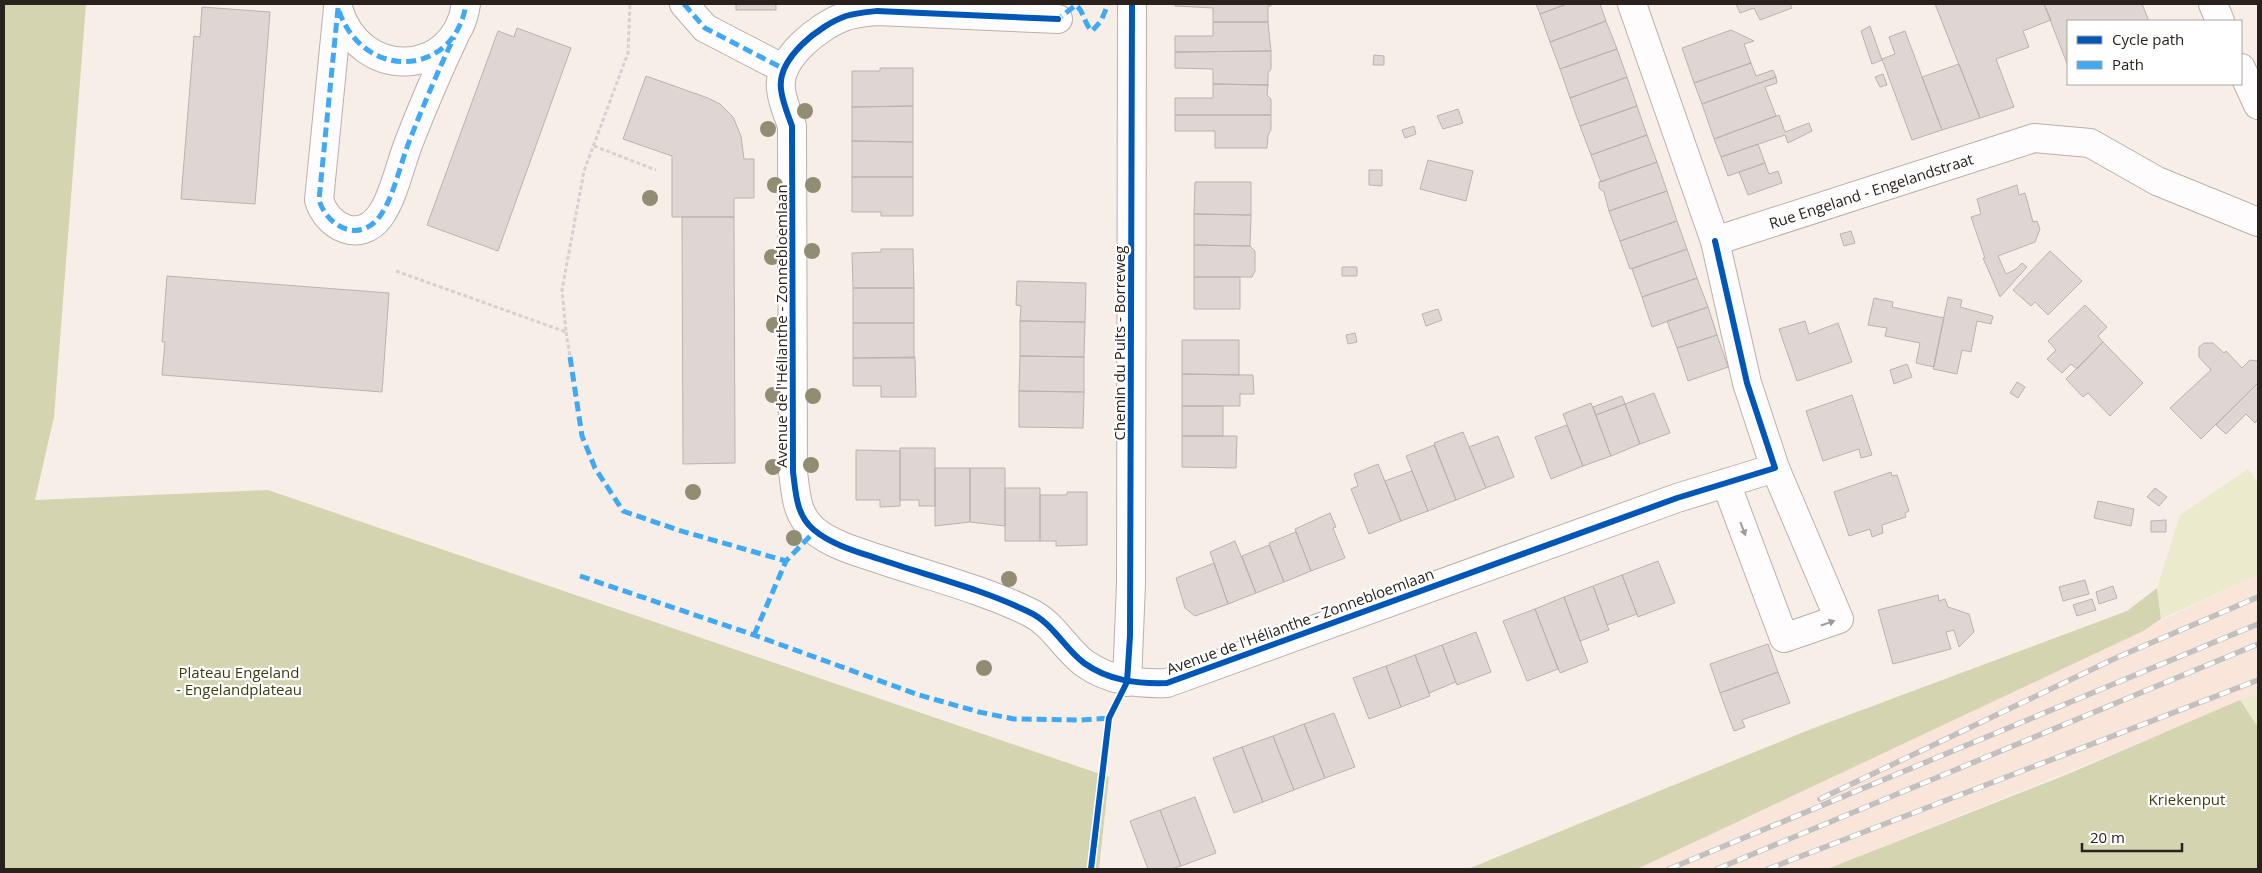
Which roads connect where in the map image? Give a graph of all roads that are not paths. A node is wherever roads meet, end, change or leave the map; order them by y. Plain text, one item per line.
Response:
1 (466, 4) edge
2 (684, 4) edge
3 (1132, 4) edge
4 (1632, 4) edge
5 (2212, 4) edge
6 (338, 6) edge
7 (1058, 19) dead end
8 (2220, 20) edge
9 (454, 36) junction
10 (784, 69) junction
11 (2242, 70) edge
12 (2258, 105) edge
13 (2258, 222) edge
14 (1715, 241) junction
15 (1775, 468) junction
16 (1726, 483) junction
17 (1127, 682) junction

1 - 9 street
2 - 10 street
3 - 17 street, Chemin du Puits - Borreweg
4 - 14 street
5 - 8 street
6 - 9 street
6 - 9 street
7 - 10 street
10 - 17 street, Avenue de l'Hélianthe - Zonnebloemlaan
11 - 12 street
13 - 14 street, Rue Engeland - Engelandstraat
14 - 15 street
15 - 16 street, Avenue de l'Hélianthe - Zonnebloemlaan
16 -> 15 street
16 - 17 street, Avenue de l'Hélianthe - Zonnebloemlaan

